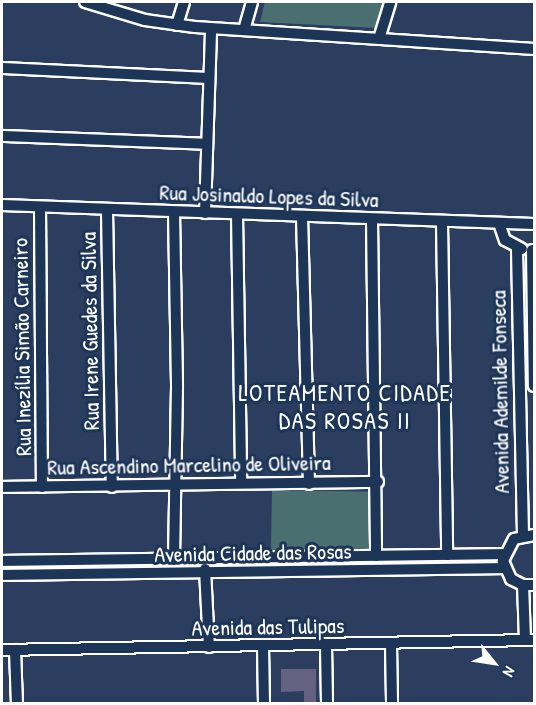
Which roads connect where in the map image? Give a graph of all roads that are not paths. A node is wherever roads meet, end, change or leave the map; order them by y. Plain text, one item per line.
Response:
1 (85, 2) edge
2 (184, 2) edge
3 (252, 2) edge
4 (390, 2) edge
5 (104, 4) edge
6 (177, 26) junction
7 (211, 29) junction
8 (244, 30) junction
9 (379, 39) junction
10 (534, 49) edge
11 (2, 68) edge
12 (210, 78) junction
13 (2, 136) edge
14 (207, 144) junction
15 (2, 204) edge
16 (40, 207) junction
17 (108, 210) junction
18 (174, 212) junction
19 (205, 213) junction
20 (237, 214) junction
21 (302, 216) junction
22 (372, 219) junction
23 (442, 222) junction
24 (499, 223) junction
25 (534, 224) edge
26 (533, 248) edge
27 (517, 249) junction
28 (534, 386) edge
29 (378, 482) junction
30 (241, 483) junction
31 (309, 484) junction
32 (177, 485) junction
33 (2, 487) edge
34 (42, 487) junction
35 (112, 487) junction
36 (523, 535) junction
37 (534, 535) edge
38 (504, 554) junction
39 (447, 555) junction
40 (376, 556) junction
41 (206, 559) junction
42 (174, 560) junction
43 (2, 561) edge
44 (504, 568) junction
45 (205, 574) junction
46 (2, 575) edge
47 (523, 585) junction
48 (534, 585) edge
49 (530, 640) edge
50 (391, 644) junction
51 (326, 645) junction
52 (263, 646) junction
53 (209, 647) junction
54 (2, 650) edge
55 (15, 650) junction
56 (17, 704) edge
57 (264, 704) edge
58 (327, 704) edge
59 (392, 704) edge

1 - 5 street
2 - 6 street
3 - 8 street
4 - 9 street
5 - 6 street
6 - 7 street
7 - 8 street
7 - 12 street
8 - 9 street
9 - 10 street
11 - 12 street
12 - 14 street
13 - 14 street
14 - 19 street
15 - 16 street, Rua Josinaldo Lopes da Silva
16 - 17 street, Rua Josinaldo Lopes da Silva
16 - 34 street, Rua Inezília Simão Carneiro
17 - 18 street, Rua Josinaldo Lopes da Silva
17 - 35 street, Rua Irene Guedes da Silva
18 - 19 street, Rua Josinaldo Lopes da Silva
18 - 32 street
19 - 20 street, Rua Josinaldo Lopes da Silva
20 - 21 street, Rua Josinaldo Lopes da Silva
20 - 30 street
21 - 22 street, Rua Josinaldo Lopes da Silva
21 - 31 street
22 - 23 street, Rua Josinaldo Lopes da Silva
22 - 29 street
23 - 24 street, Rua Josinaldo Lopes da Silva
23 - 39 street
24 - 25 street, Rua Josinaldo Lopes da Silva
24 - 27 street
26 - 27 street, Avenida Ademilde Fonseca
26 - 28 street, Avenida Ademilde Fonseca
27 - 36 street, Avenida Ademilde Fonseca
29 - 31 street, Rua Ascendino Marcelino de Oliveira
29 - 40 street
30 - 31 street, Rua Ascendino Marcelino de Oliveira
30 - 32 street, Rua Ascendino Marcelino de Oliveira
32 - 35 street, Rua Ascendino Marcelino de Oliveira
32 - 42 street
33 - 34 street, Rua Ascendino Marcelino de Oliveira
34 - 35 street, Rua Ascendino Marcelino de Oliveira
36 - 37 street
36 - 38 street
38 - 39 street, Avenida Cidade das Rosas
38 - 44 street
39 - 40 street, Avenida Cidade das Rosas
40 - 41 street, Avenida Cidade das Rosas
41 - 42 street, Avenida Cidade das Rosas
41 - 45 street
42 - 43 street, Avenida Cidade das Rosas
44 - 45 street, Avenida Cidade das Rosas
44 - 47 street
45 - 46 street, Avenida Cidade das Rosas
45 - 53 street
47 - 48 street
47 - 49 street
49 - 50 street, Avenida das Tulipas
50 - 51 street, Avenida das Tulipas
50 - 59 street
51 - 52 street, Avenida das Tulipas
51 - 58 street
52 - 53 street, Avenida das Tulipas
52 - 57 street
53 - 55 street, Avenida das Tulipas
54 - 55 street, Avenida das Tulipas
55 - 56 street

